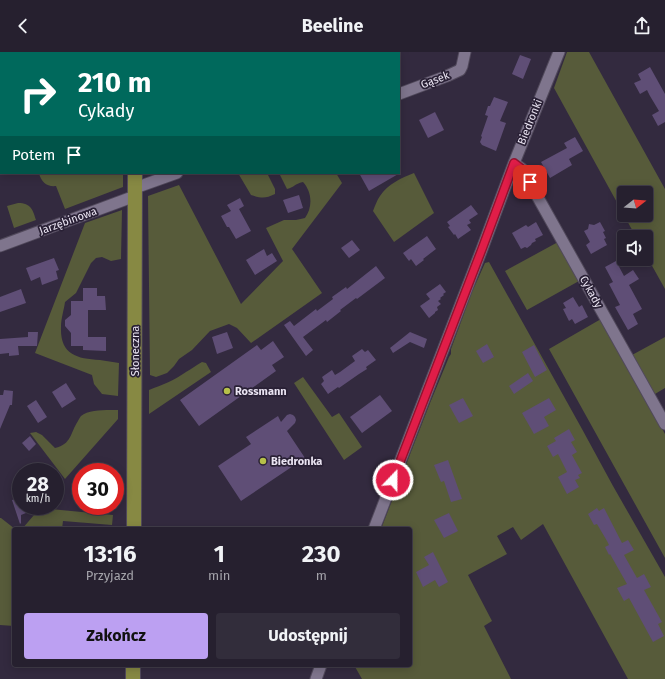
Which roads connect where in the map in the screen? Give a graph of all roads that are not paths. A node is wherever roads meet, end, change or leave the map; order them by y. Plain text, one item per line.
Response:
1 (559, 52) edge
2 (464, 55) edge
3 (400, 94) edge
4 (514, 163) junction
5 (135, 174) edge
6 (175, 174) edge
7 (135, 192) junction
8 (0, 246) edge
9 (665, 424) edge
10 (134, 527) edge
11 (375, 527) edge
12 (133, 667) edge
13 (320, 667) edge
14 (133, 679) edge
15 (316, 679) edge

1 - 4 street, Biedronki
2 - 3 street, Gąsek
4 - 9 street, Cykady
4 - 11 street, Biedronki
5 - 7 main road, Słoneczna
6 - 7 street
7 - 8 street, Jarzębinowa
7 - 10 main road, Słoneczna
12 - 14 main road
13 - 15 street

